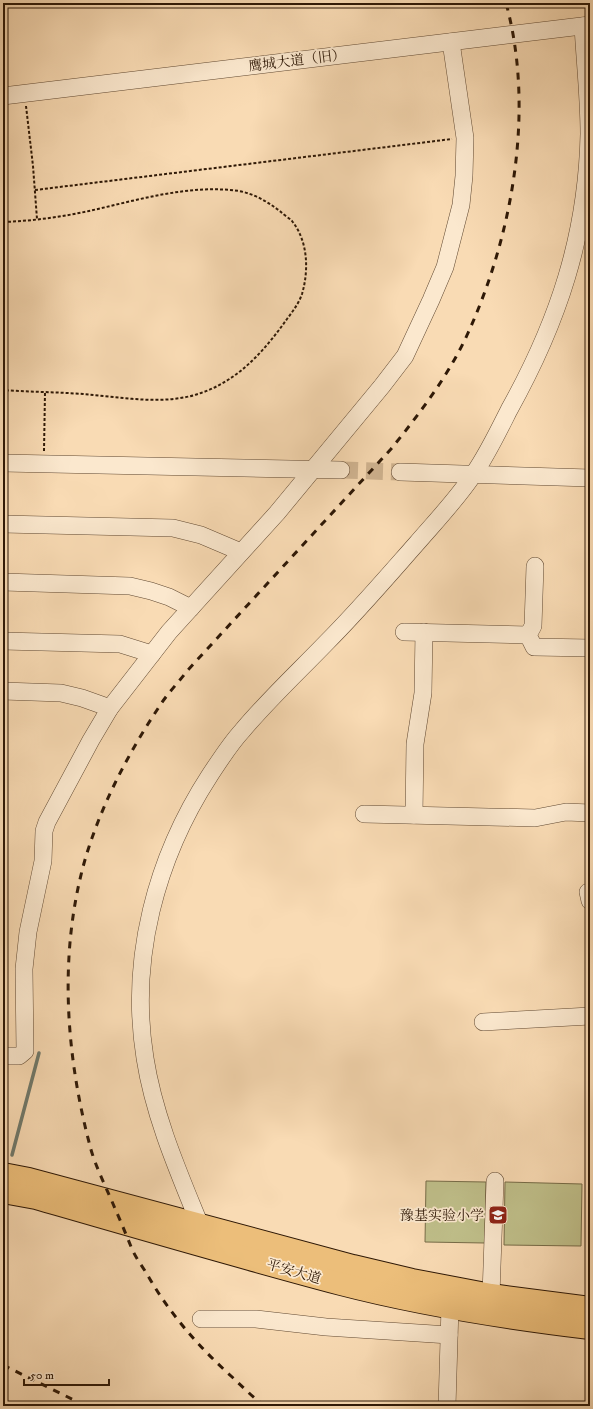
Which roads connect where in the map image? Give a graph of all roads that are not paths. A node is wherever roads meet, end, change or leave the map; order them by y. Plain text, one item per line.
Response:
1 (587, 25) edge
2 (451, 42) junction
3 (3, 96) edge
4 (3, 463) edge
5 (313, 470) junction
6 (341, 470) tunnel mouth
7 (400, 472) tunnel mouth
8 (474, 475) junction
9 (590, 478) edge
10 (3, 524) edge
11 (241, 552) junction
12 (535, 566) dead end
13 (3, 582) edge
14 (191, 608) junction
15 (404, 632) dead end
16 (424, 632) junction
17 (528, 635) junction
18 (3, 641) edge
19 (590, 648) edge
20 (152, 654) junction
21 (3, 691) edge
22 (110, 708) junction
23 (590, 813) edge
24 (364, 814) dead end
25 (414, 815) junction
26 (590, 1016) edge
27 (483, 1022) dead end
28 (3, 1056) edge
29 (3, 1174) edge
30 (495, 1181) dead end
31 (3, 1192) edge
32 (200, 1225) junction
33 (490, 1304) junction
34 (450, 1307) junction
35 (590, 1308) edge
36 (201, 1319) dead end
37 (590, 1328) edge
38 (449, 1335) junction
39 (447, 1406) edge

1 - 2 street, 鹰城大道（旧）
1 - 8 street
2 - 3 street, 鹰城大道（旧）
2 - 5 street
4 - 5 street
5 - 6 street
5 - 11 street
7 - 8 street
8 - 9 street
8 - 32 street
10 - 11 street
11 - 14 street
12 - 17 street
13 - 14 street
14 - 20 street
15 - 16 street
16 - 17 street
16 - 25 street
17 - 19 street
18 - 20 street
20 - 22 street
21 - 22 street
22 - 28 street
23 - 25 street
24 - 25 street
26 - 27 street
29 - 32 main road, 平安大道
30 - 33 street
31 - 34 main road, 平安大道
32 - 33 main road, 平安大道
33 - 34 main road, 平安大道
33 - 35 main road, 平安大道
33 - 37 main road, 平安大道
34 - 38 street
36 - 38 street
38 - 39 street

